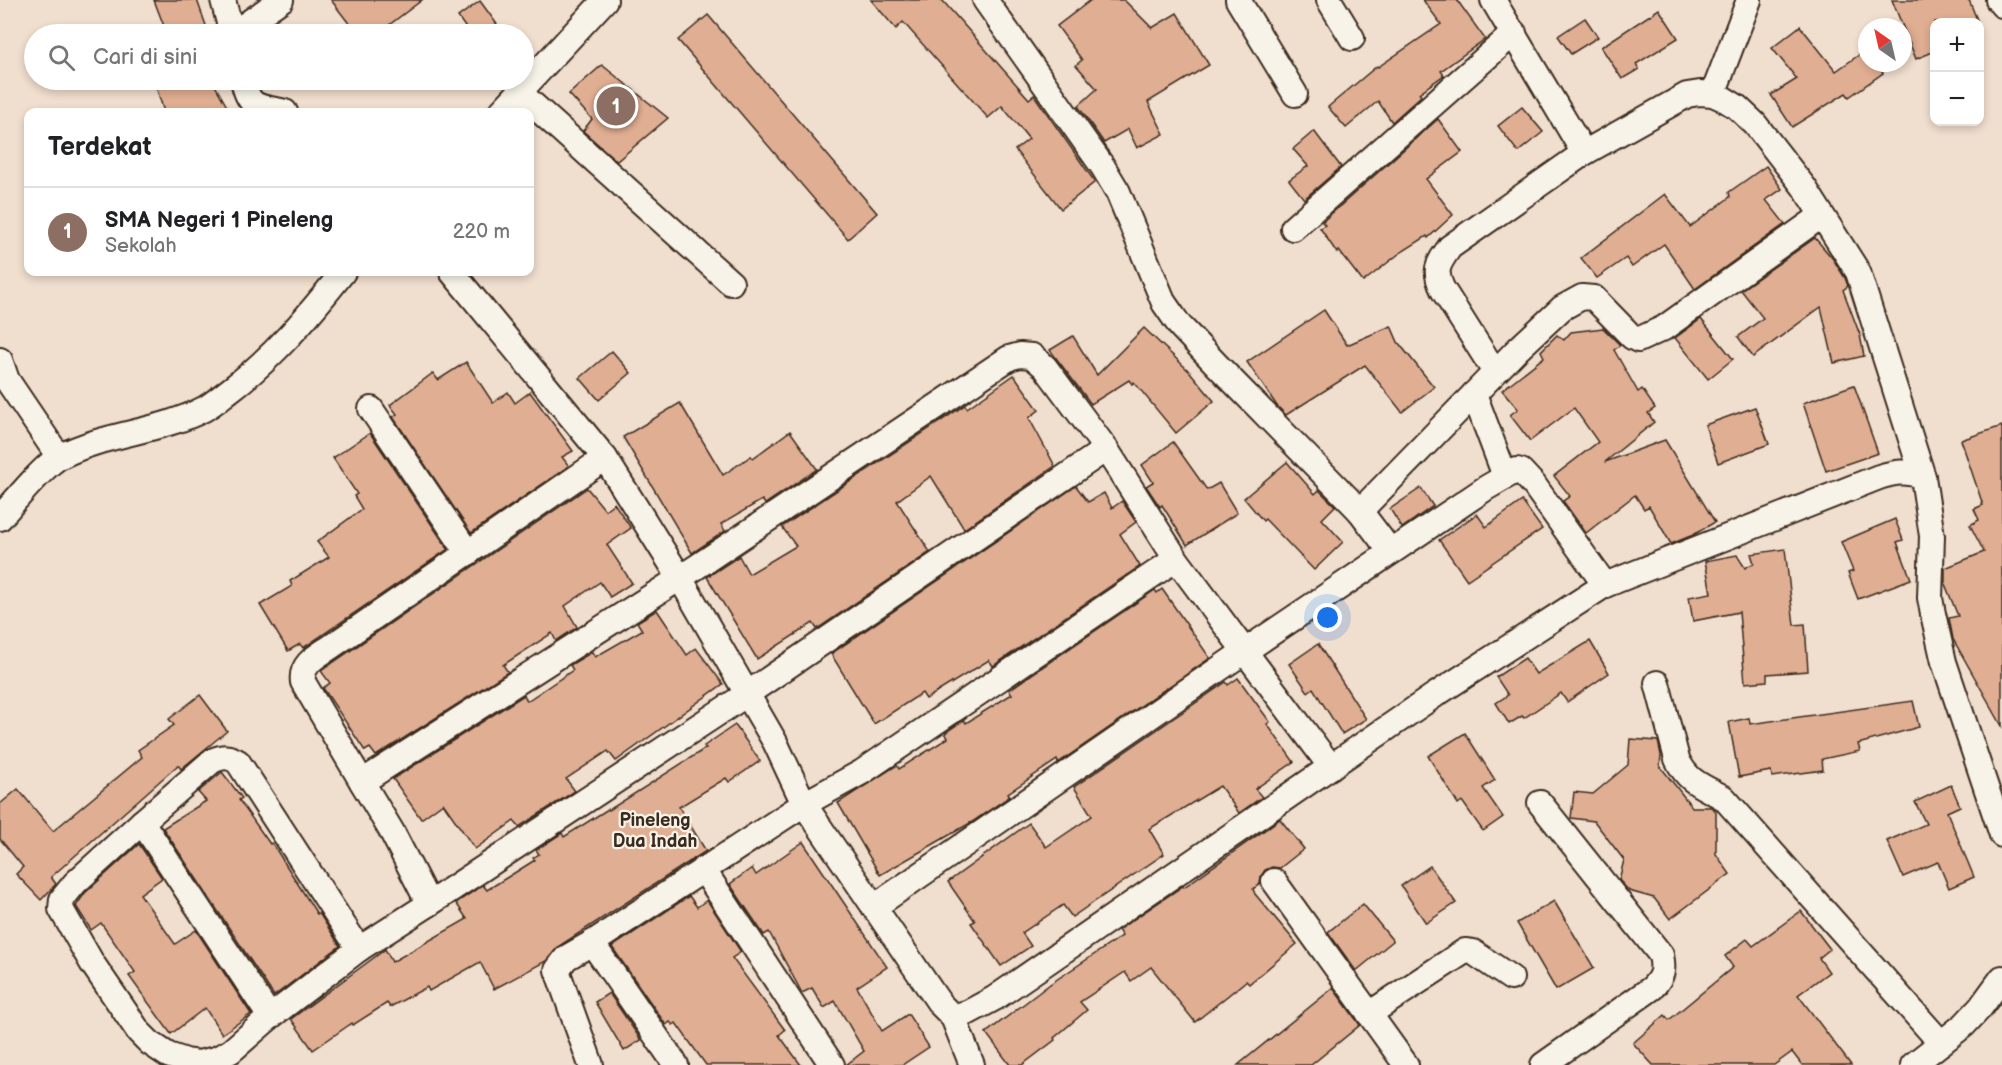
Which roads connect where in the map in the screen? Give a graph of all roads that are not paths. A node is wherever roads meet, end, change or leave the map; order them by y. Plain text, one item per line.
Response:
1 (223, 0) edge
2 (281, 0) edge
3 (605, 0) edge
4 (985, 0) edge
5 (1238, 0) edge
6 (1329, 0) edge
7 (1493, 0) edge
8 (1749, 0) edge
9 (1998, 0) edge
10 (2002, 5) edge
11 (229, 24) edge
12 (246, 24) edge
13 (1514, 33) junction
14 (1352, 38) dead end
15 (534, 78) edge
16 (245, 90) edge
17 (523, 90) edge
18 (520, 93) junction
19 (1295, 94) dead end
20 (1713, 94) junction
21 (268, 108) edge
22 (505, 108) edge
23 (1584, 153) junction
24 (1821, 216) junction
25 (1293, 228) dead end
26 (340, 276) edge
27 (455, 276) edge
28 (730, 283) dead end
29 (0, 360) edge
30 (1495, 372) junction
31 (1474, 394) junction
32 (371, 410) dead end
33 (1106, 449) junction
34 (59, 457) junction
35 (605, 458) junction
36 (1505, 476) junction
37 (1923, 477) junction
38 (1360, 511) junction
39 (0, 518) edge
40 (1391, 552) junction
41 (468, 553) junction
42 (1176, 558) junction
43 (680, 578) junction
44 (1605, 585) junction
45 (1245, 651) junction
46 (1657, 682) dead end
47 (747, 694) junction
48 (1330, 767) junction
49 (362, 782) junction
50 (1540, 803) dead end
51 (804, 804) junction
52 (142, 822) junction
53 (2002, 835) edge
54 (703, 869) junction
55 (1274, 881) dead end
56 (429, 904) junction
57 (874, 908) junction
58 (592, 943) junction
59 (359, 950) junction
60 (1511, 978) dead end
61 (2002, 978) edge
62 (1369, 1014) junction
63 (270, 1017) junction
64 (953, 1017) junction
65 (1941, 1043) junction
66 (591, 1065) edge
67 (676, 1065) edge
68 (832, 1065) edge
69 (972, 1065) edge
70 (1406, 1065) edge
71 (1543, 1065) edge
72 (1912, 1065) edge

1 - 11 street
2 - 12 street
3 - 15 street
4 - 38 street
5 - 19 street
6 - 14 street
7 - 13 street
8 - 20 street
9 - 10 street
13 - 23 street
13 - 25 street
16 - 21 street
17 - 18 street
18 - 22 street
18 - 28 street
20 - 23 street
20 - 24 street
23 - 30 street
24 - 30 street
24 - 37 street
26 - 34 street
27 - 35 street
29 - 34 street
30 - 31 street
31 - 36 street
31 - 38 street
32 - 41 street
33 - 42 street
33 - 43 street
33 - 47 street
34 - 39 street
35 - 41 street
35 - 43 street
36 - 40 street
36 - 44 street
37 - 44 street
37 - 53 street
38 - 40 street
40 - 45 street
41 - 49 street
42 - 45 street
42 - 51 street
43 - 47 street
43 - 49 street
44 - 48 street
45 - 48 street
45 - 57 street
46 - 65 street
47 - 51 street
47 - 56 street
48 - 64 street
49 - 56 street
50 - 71 street
51 - 54 street
51 - 57 street
52 - 59 street
52 - 63 street
52 - 63 street
54 - 58 street
54 - 68 street
55 - 62 street
56 - 59 street
57 - 64 street
58 - 66 street
58 - 67 street
59 - 63 street
60 - 62 street
61 - 65 street
62 - 70 street
64 - 69 street
65 - 72 street

